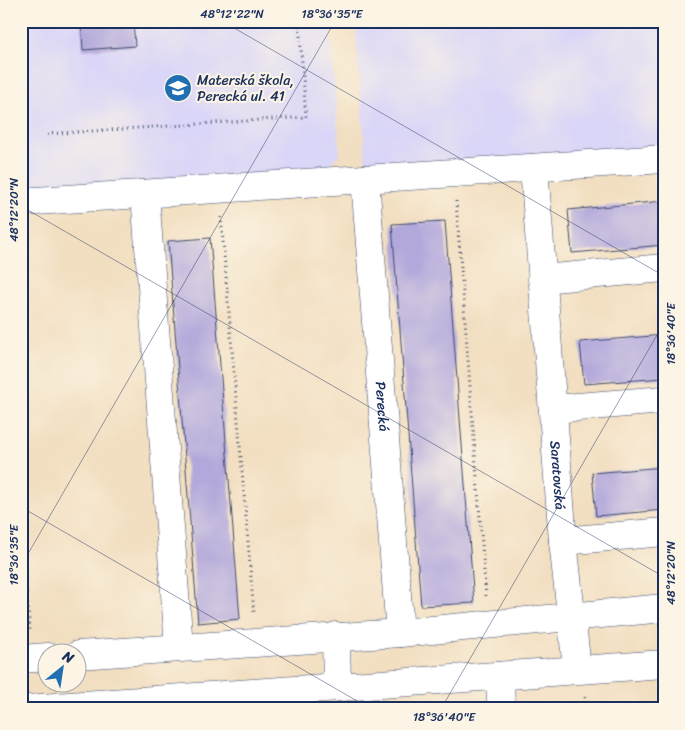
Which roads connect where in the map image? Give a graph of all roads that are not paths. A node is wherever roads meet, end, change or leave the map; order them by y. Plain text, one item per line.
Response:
1 (664, 159) edge
2 (534, 168) junction
3 (365, 179) junction
4 (145, 194) junction
5 (21, 202) edge
6 (664, 268) edge
7 (542, 279) junction
8 (664, 400) edge
9 (553, 409) junction
10 (664, 532) edge
11 (563, 541) junction
12 (664, 608) edge
13 (570, 617) junction
14 (400, 633) junction
15 (336, 636) junction
16 (179, 647) junction
17 (88, 654) edge
18 (664, 664) edge
19 (577, 669) junction
20 (500, 676) junction
21 (337, 687) junction
22 (26, 709) edge
23 (501, 709) edge

1 - 2 street
2 - 3 street
2 - 7 street, Saratovská
3 - 4 street
3 - 14 street, Perecká
4 - 5 street
4 - 16 street
6 - 7 street
7 - 9 street, Saratovská
8 - 9 street
9 - 11 street, Saratovská
10 - 11 street
11 - 13 street, Saratovská
12 - 13 street
13 - 14 street
13 - 19 street, Saratovská
14 - 15 street
15 - 16 street
15 - 21 street
16 - 17 street
18 - 19 street
19 - 20 street
20 - 21 street
20 - 23 street
21 - 22 street

